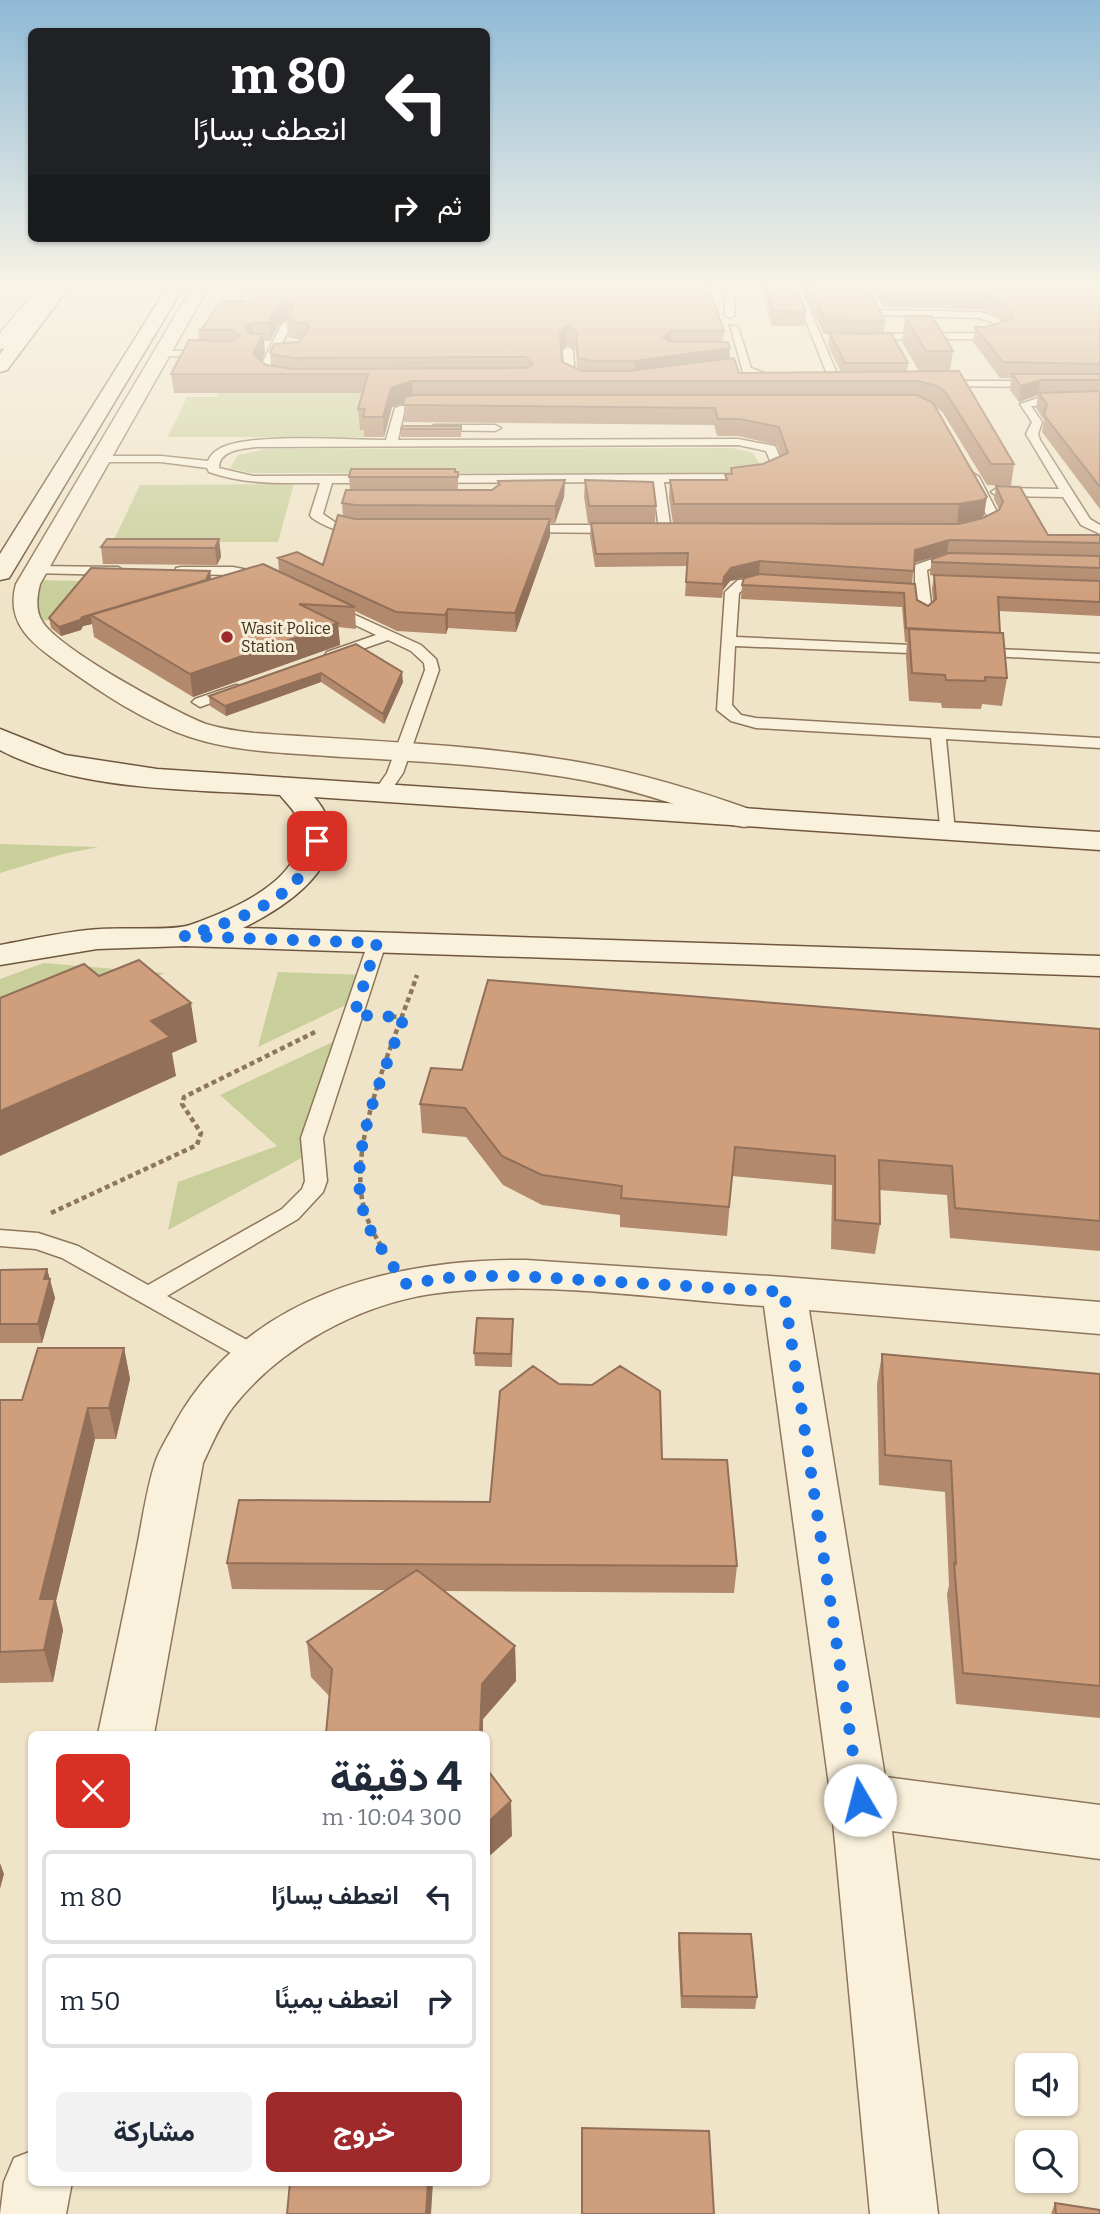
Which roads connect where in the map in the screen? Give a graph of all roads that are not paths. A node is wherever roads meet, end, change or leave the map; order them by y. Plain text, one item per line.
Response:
1 (113, 389) edge
2 (142, 389) edge
3 (1100, 401) edge
4 (450, 406) edge
5 (419, 428) edge
6 (495, 443) junction
7 (391, 444) junction
8 (102, 459) junction
9 (215, 460) junction
10 (967, 467) edge
11 (658, 478) junction
12 (327, 479) junction
13 (980, 490) junction
14 (1064, 491) junction
15 (505, 529) edge
16 (625, 529) edge
17 (383, 530) edge
18 (665, 530) edge
19 (957, 530) edge
20 (1100, 530) edge
21 (970, 561) edge
22 (36, 570) junction
23 (137, 571) edge
24 (165, 571) edge
25 (0, 573) edge
26 (781, 583) edge
27 (926, 585) junction
28 (241, 586) edge
29 (871, 588) edge
30 (316, 601) edge
31 (925, 613) edge
32 (389, 635) junction
33 (729, 641) junction
34 (1100, 658) edge
35 (314, 662) edge
36 (250, 684) edge
37 (200, 702) dead end
38 (938, 734) junction
39 (0, 738) edge
40 (1100, 743) edge
41 (395, 778) junction
42 (289, 787) junction
43 (744, 818) junction
44 (947, 831) junction
45 (1100, 841) edge
46 (184, 936) junction
47 (377, 943) junction
48 (0, 955) edge
49 (1100, 966) edge
50 (0, 1238) edge
51 (784, 1292) junction
52 (148, 1297) junction
53 (1100, 1318) edge
54 (256, 1356) junction
55 (127, 1731) edge
56 (860, 1800) junction
57 (1100, 1832) edge
58 (37, 2186) edge
59 (32, 2214) edge
60 (904, 2214) edge

1 - 25 street
2 - 8 street
3 - 14 lane
4 - 7 lane
5 - 6 lane
6 - 7 lane
6 - 11 lane
7 - 9 lane
8 - 9 lane
8 - 22 street
9 - 12 lane
10 - 13 lane
11 - 12 lane
11 - 18 lane
12 - 17 lane
13 - 14 lane
13 - 19 lane
14 - 20 lane
15 - 16 lane
21 - 27 lane
22 - 23 lane
22 - 41 street
24 - 28 lane
26 - 33 lane
27 - 29 lane
27 - 31 lane
30 - 32 lane
32 - 35 lane
32 - 41 lane
33 - 34 lane
33 - 38 lane
36 - 37 lane
38 - 40 lane
38 - 44 lane
39 - 42 street
41 - 42 street
41 - 43 street
41 - 43 street
42 - 46 street
43 - 44 street
44 - 45 street
46 - 47 street
46 - 48 street
47 - 49 street
47 - 52 lane
50 - 52 lane
51 - 53 street
51 - 54 street
51 - 56 street
52 - 54 lane
54 - 55 street
56 - 57 street
56 - 60 street
58 - 59 street

